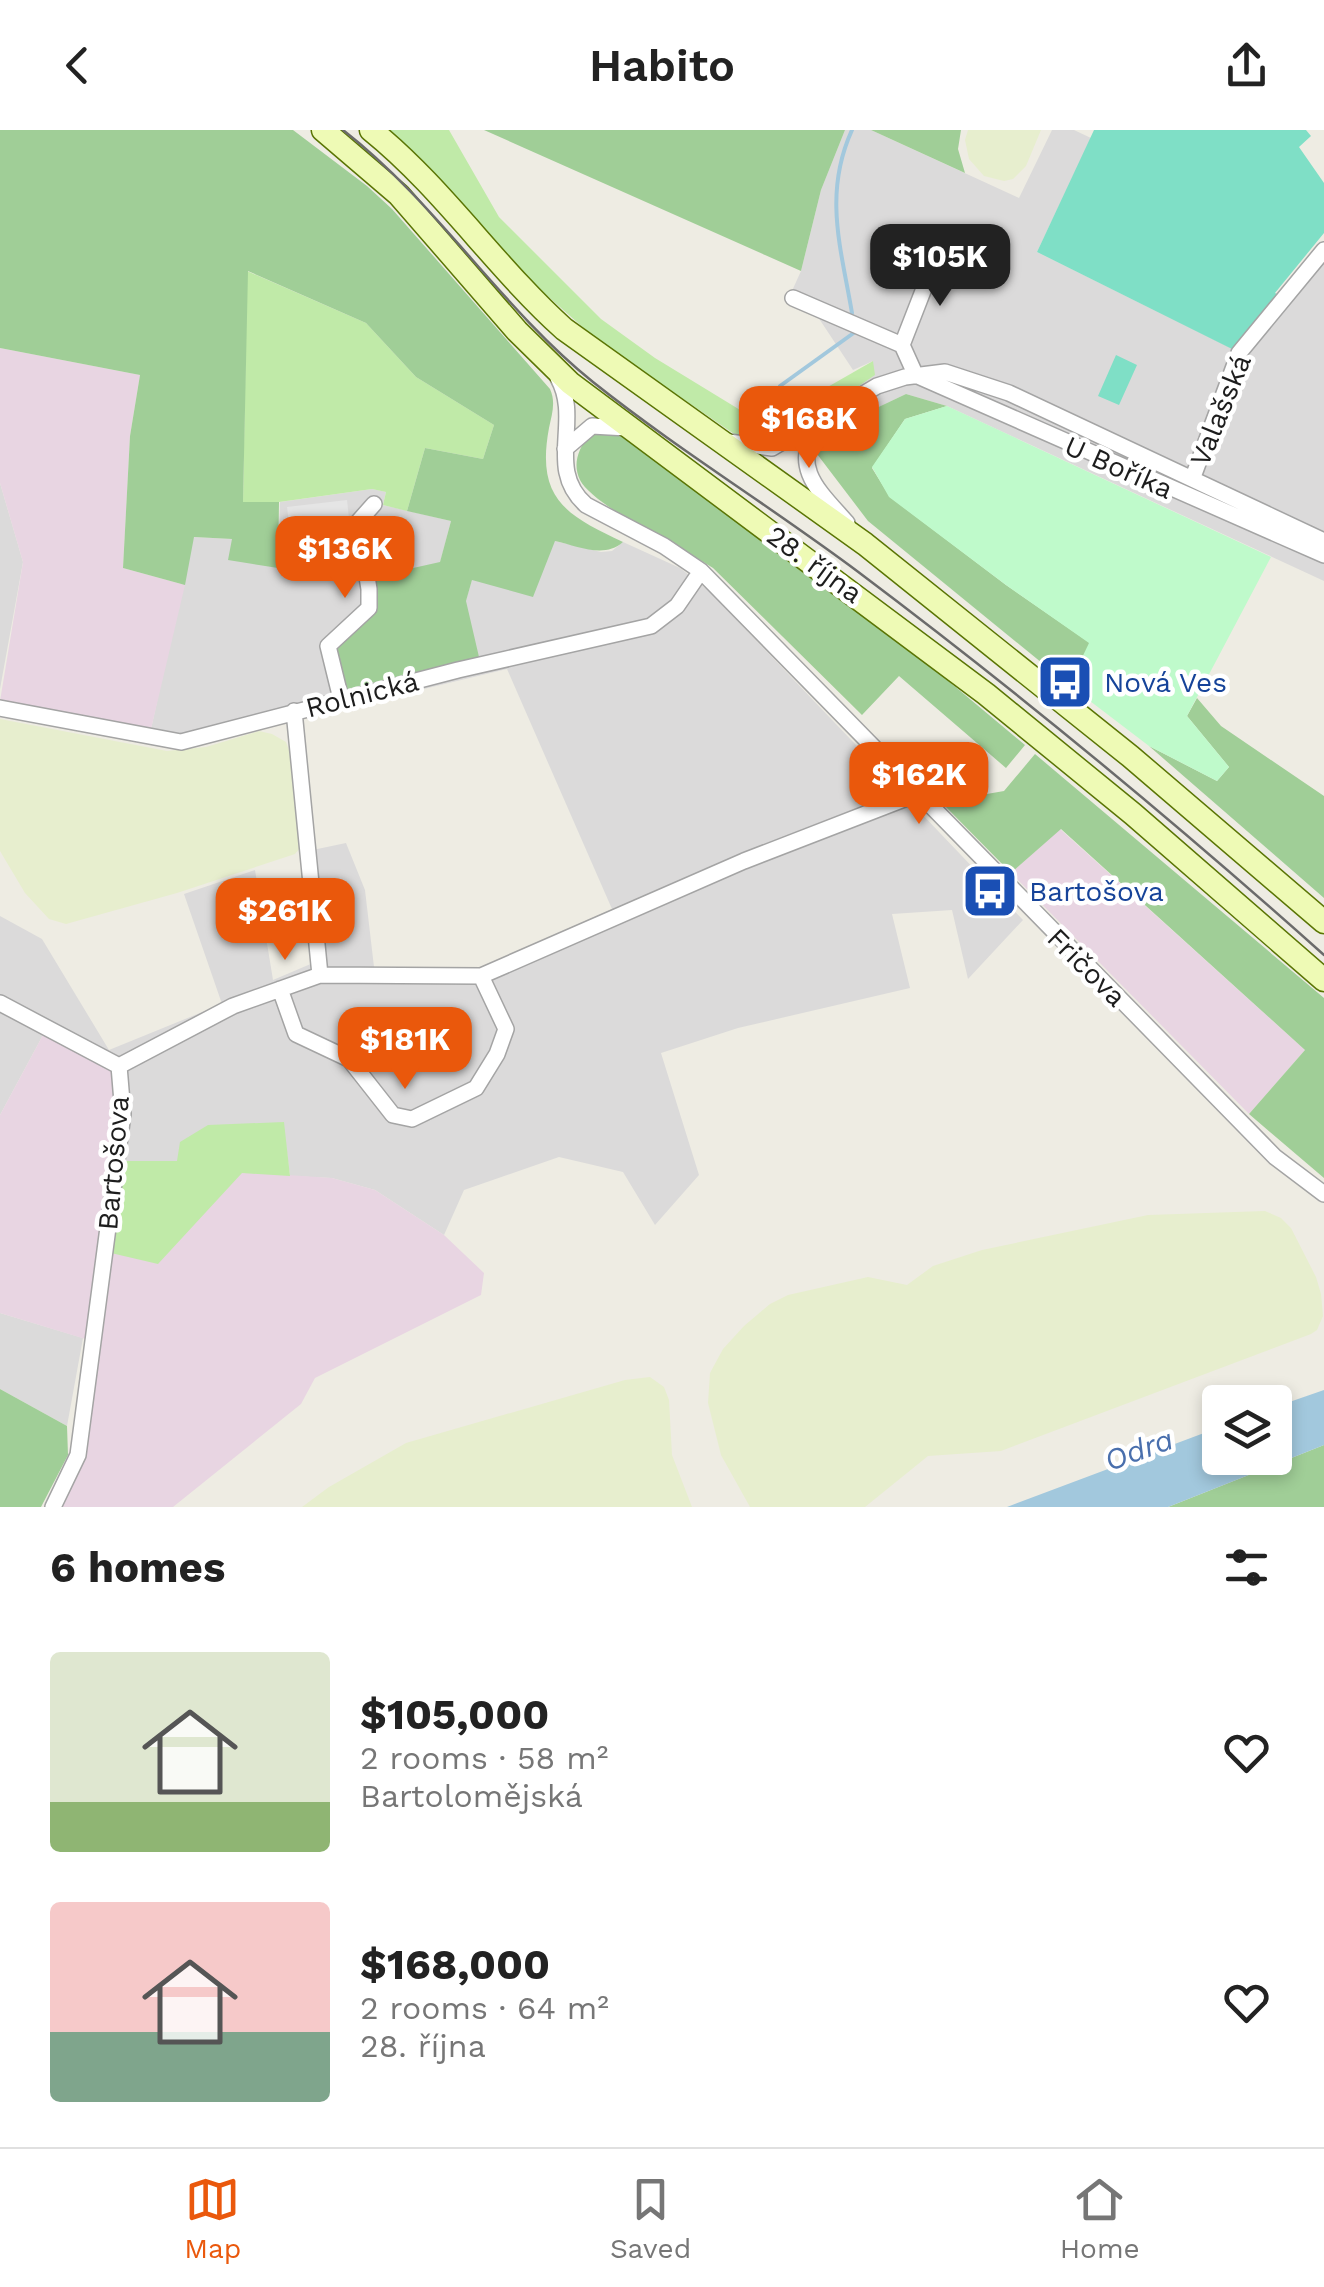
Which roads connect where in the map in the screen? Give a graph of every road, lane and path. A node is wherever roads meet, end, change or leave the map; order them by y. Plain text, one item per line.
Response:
1 (323, 130) edge
2 (371, 130) edge
3 (1324, 250) edge
4 (938, 255) dead end
5 (792, 298) dead end
6 (902, 344) junction
7 (551, 366) junction
8 (916, 376) junction
9 (818, 424) junction
10 (628, 428) junction
11 (722, 440) junction
12 (565, 449) junction
13 (1193, 478) junction
14 (374, 504) dead end
15 (1269, 522) junction
16 (1324, 540) edge
17 (865, 544) junction
18 (1324, 555) edge
19 (701, 571) junction
20 (341, 700) junction
21 (0, 708) edge
22 (294, 711) junction
23 (917, 794) junction
24 (1324, 922) edge
25 (320, 974) junction
26 (481, 976) junction
27 (1324, 980) edge
28 (280, 989) junction
29 (0, 1003) edge
30 (119, 1066) junction
31 (1324, 1194) edge
32 (53, 1507) edge

1 - 7 main road, 28. října
2 - 11 main road, 28. října
3 - 13 street, Valašská
4 - 6 street
5 - 6 street
6 - 8 street
7 - 10 main road, 28. října
7 - 12 street, Fričova
8 - 9 street, U Boříka
8 - 13 street, U Boříka
8 - 15 street, U Boříka
9 - 11 street, U Boříka
9 - 17 street
10 - 12 street
10 - 27 main road, 28. října
11 - 17 main road, 28. října
12 - 19 street, Fričova
13 - 15 street, U Boříka
14 - 20 street
15 - 16 street, U Boříka
15 - 18 street, U Boříka
17 - 24 main road, 28. října
19 - 20 street, Rolnická
19 - 23 street, Fričova
20 - 22 street, Rolnická
21 - 22 street, Rolnická
22 - 25 street
23 - 26 street, Bartošova
23 - 31 street, Fričova
25 - 26 street, Bartošova
25 - 28 street, Bartošova
26 - 28 street
28 - 30 street, Bartošova
29 - 30 street
30 - 32 street, Bartošova

